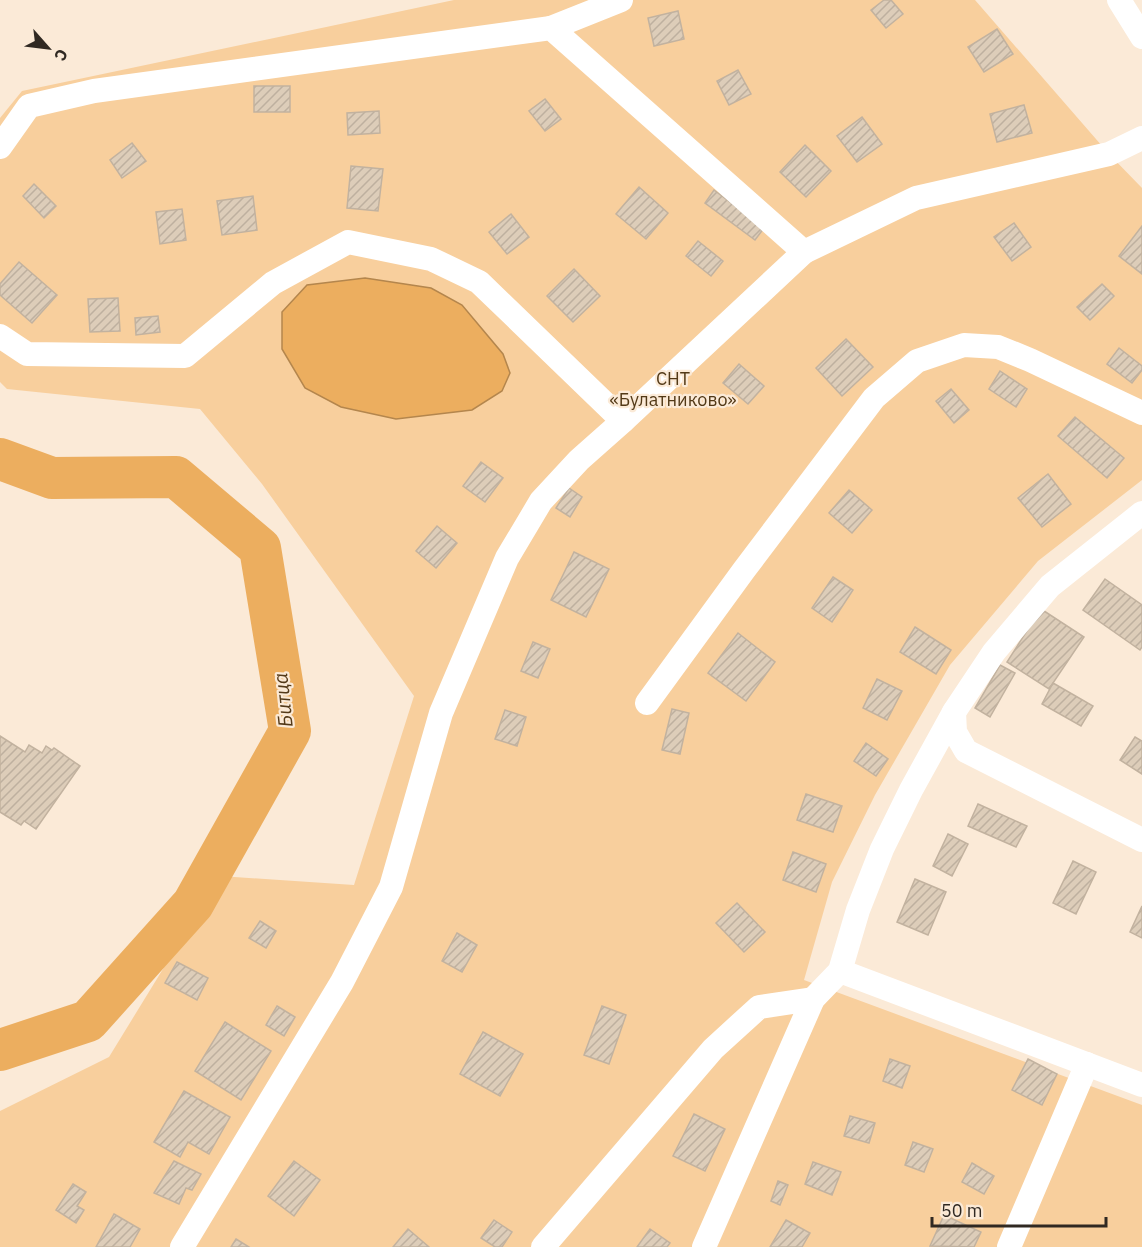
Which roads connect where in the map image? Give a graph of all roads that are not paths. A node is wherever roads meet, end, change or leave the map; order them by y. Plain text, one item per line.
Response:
1 (621, 0) edge
2 (1119, 0) edge
3 (550, 28) junction
4 (1142, 38) edge
5 (1142, 138) edge
6 (0, 147) edge
7 (804, 252) junction
8 (0, 336) edge
9 (1142, 414) edge
10 (623, 421) junction
11 (1142, 513) edge
12 (647, 702) dead end
13 (954, 712) junction
14 (1142, 840) edge
15 (840, 971) junction
16 (813, 999) junction
17 (1087, 1064) junction
18 (1142, 1085) edge
19 (182, 1247) edge
20 (543, 1247) edge
21 (704, 1247) edge
22 (1009, 1247) edge

1 - 3 street
2 - 4 street
3 - 6 street
3 - 7 street
5 - 7 street
7 - 10 street
8 - 10 street
9 - 12 street
10 - 19 street
11 - 13 street
13 - 14 street
13 - 15 street
15 - 16 street
15 - 17 street
16 - 20 street
16 - 21 street
17 - 18 street
17 - 22 street

